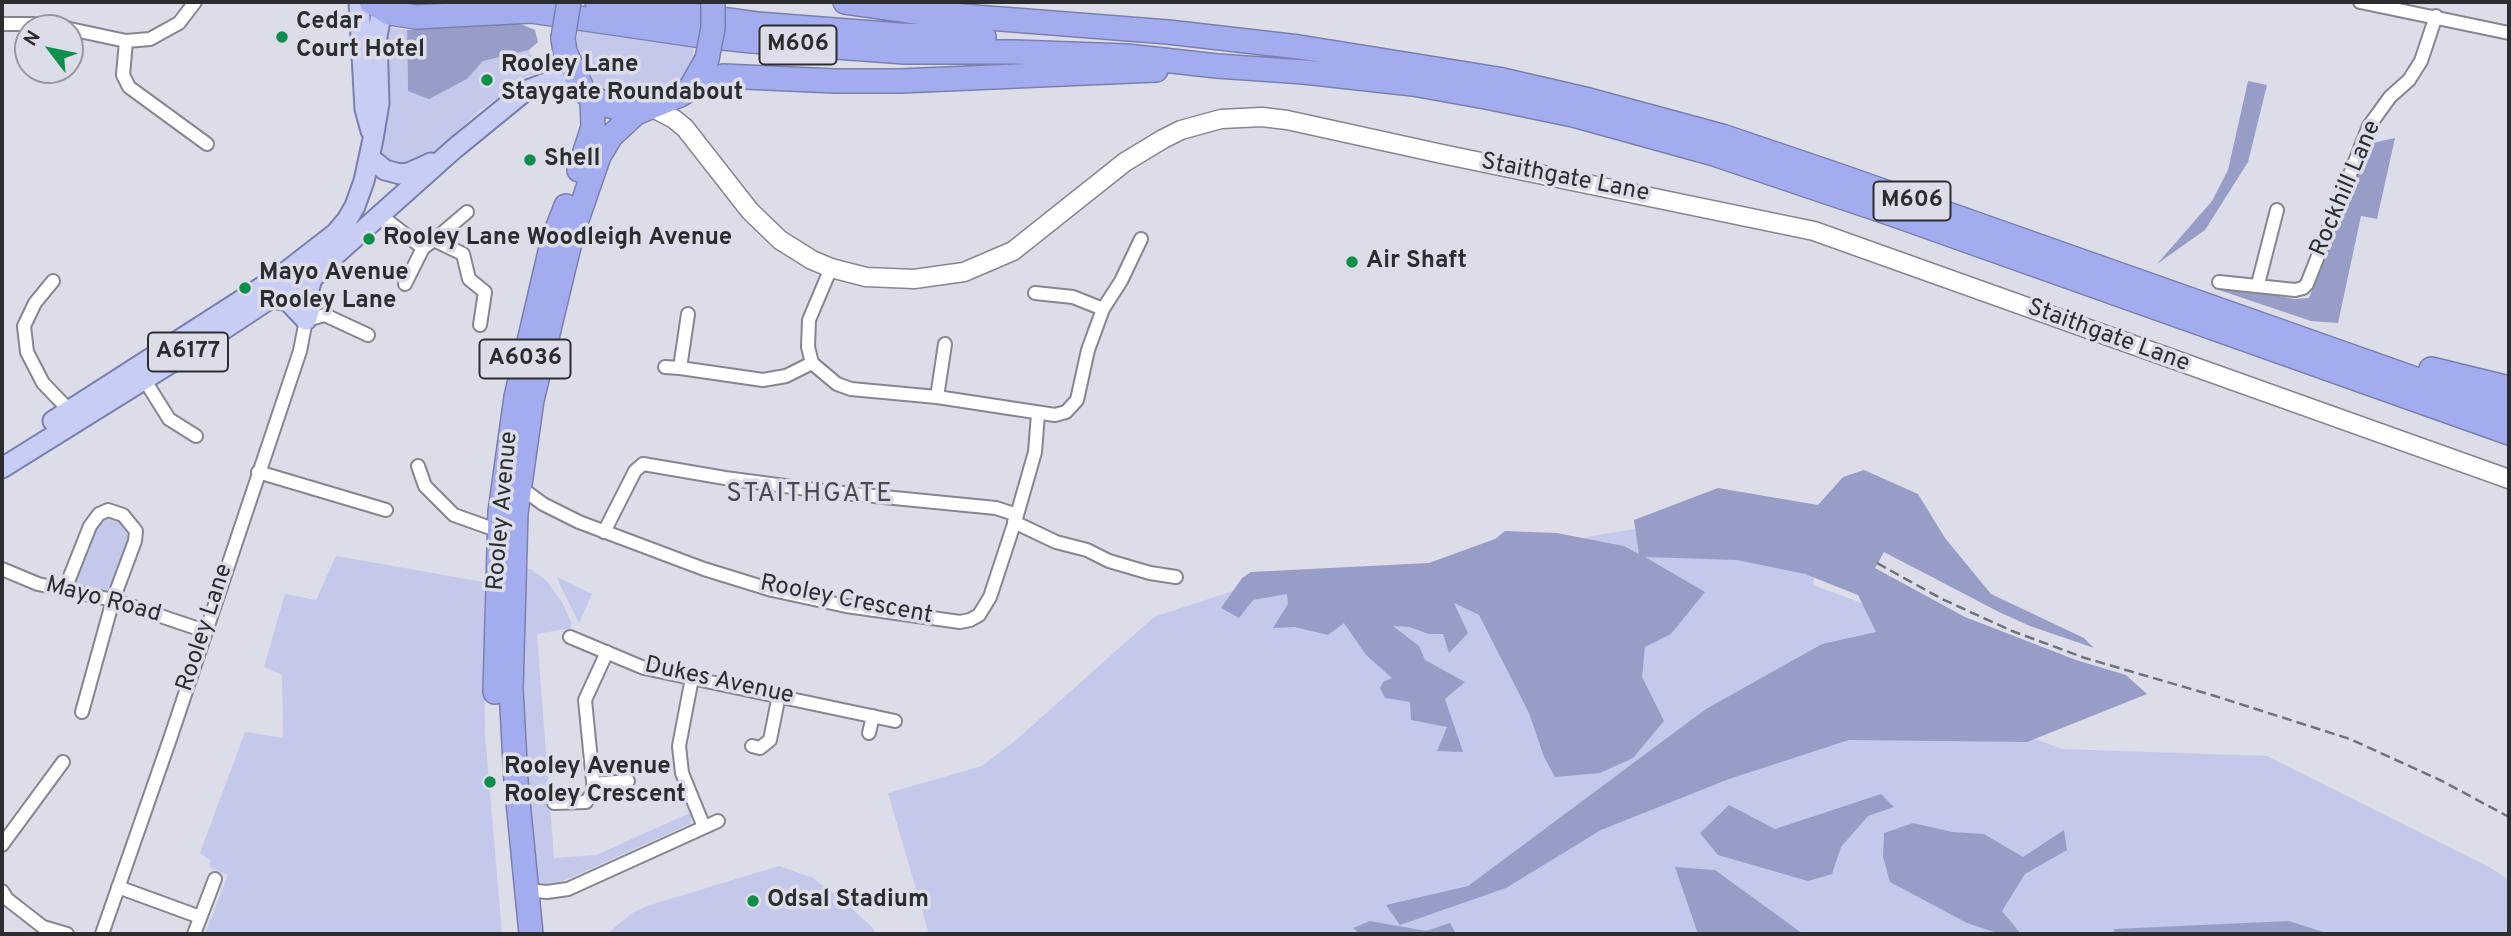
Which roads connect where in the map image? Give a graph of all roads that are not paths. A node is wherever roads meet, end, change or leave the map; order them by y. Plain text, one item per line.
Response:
1 (195, 2) edge
2 (359, 2) edge
3 (569, 2) edge
4 (597, 2) edge
5 (713, 2) edge
6 (845, 2) edge
7 (2360, 2) edge
8 (380, 4) edge
9 (2436, 16) junction
10 (84, 31) edge
11 (2509, 33) edge
12 (126, 41) junction
13 (1298, 47) junction
14 (1217, 66) junction
15 (689, 89) junction
16 (588, 96) junction
17 (644, 110) junction
18 (685, 128) junction
19 (207, 144) dead end
20 (372, 148) junction
21 (454, 149) junction
22 (2277, 210) dead end
23 (467, 212) dead end
24 (374, 221) junction
25 (1141, 239) dead end
26 (434, 240) junction
27 (423, 248) junction
28 (329, 250) junction
29 (831, 268) junction
30 (53, 281) dead end
31 (2219, 282) dead end
32 (405, 284) dead end
33 (2259, 284) junction
34 (1035, 293) dead end
35 (272, 298) junction
36 (1103, 309) junction
37 (688, 314) dead end
38 (306, 320) junction
39 (480, 325) dead end
40 (368, 335) dead end
41 (2305, 340) junction
42 (945, 344) dead end
43 (812, 363) junction
44 (665, 367) dead end
45 (680, 368) junction
46 (144, 379) junction
47 (2509, 388) edge
48 (937, 397) junction
49 (69, 410) junction
50 (2509, 412) edge
51 (1038, 414) junction
52 (2509, 433) edge
53 (196, 436) dead end
54 (2, 453) edge
55 (418, 467) dead end
56 (2, 468) edge
57 (258, 472) junction
58 (2509, 479) edge
59 (520, 487) junction
60 (386, 510) dead end
61 (1016, 519) junction
62 (499, 531) junction
63 (604, 532) junction
64 (2, 569) edge
65 (1177, 577) dead end
66 (65, 589) junction
67 (113, 600) junction
68 (205, 631) junction
69 (570, 637) dead end
70 (607, 652) junction
71 (692, 678) junction
72 (779, 695) junction
73 (82, 712) dead end
74 (873, 716) junction
75 (895, 721) dead end
76 (869, 733) dead end
77 (752, 746) dead end
78 (62, 762) dead end
79 (628, 781) dead end
80 (594, 784) junction
81 (554, 803) dead end
82 (718, 821) dead end
83 (704, 827) junction
84 (2, 845) edge
85 (215, 879) dead end
86 (118, 887) junction
87 (526, 890) junction
88 (2, 891) edge
89 (200, 917) junction
90 (41, 931) edge
91 (67, 934) edge
92 (102, 934) edge
93 (194, 934) edge
94 (515, 934) edge
95 (531, 934) edge

1 - 12 street
2 - 20 main road
3 - 16 highway, bridge
4 - 13 highway, M606
5 - 15 highway, bridge
6 - 13 highway, M606
7 - 9 street
8 - 14 highway, M606
8 - 20 main road, A6177
9 - 11 street
9 - 33 street, Rockhill Lane
10 - 12 street
12 - 19 street
13 - 41 highway, M606
14 - 15 highway, M606
14 - 52 highway, M606
15 - 17 highway, Rooley Avenue
15 - 18 street
16 - 17 highway, A6177
16 - 21 main road, A6177
16 - 62 highway, Rooley Avenue / A6036
17 - 18 street, Staithgate Lane
17 - 59 highway, Rooley Avenue / A6036
18 - 29 street, Staithgate Lane
20 - 21 main road
20 - 28 main road, A6177
21 - 24 main road, A6177
22 - 33 street
23 - 26 street
24 - 27 street
24 - 28 main road, A6177
25 - 36 street
26 - 27 street
26 - 39 street
27 - 32 street
28 - 35 main road, A6177
28 - 38 main road
28 - 49 main road, A6177
29 - 43 street
29 - 58 street, Staithgate Lane
30 - 49 street
31 - 33 street, Rockhill Lane
34 - 36 street
35 - 38 main road
35 - 46 main road, A6177
36 - 51 street
37 - 45 street
38 - 40 street
38 - 57 street, Rooley Lane
41 - 47 highway, M606
41 - 50 highway, M606
42 - 48 street
43 - 45 street
43 - 48 street
44 - 45 street
46 - 53 street
46 - 56 main road, A6177
48 - 51 street
49 - 54 main road, A6177
51 - 61 street, Rooley Crescent
55 - 62 street
57 - 60 street
57 - 68 street, Rooley Lane
59 - 63 street, Rooley Crescent
59 - 87 highway, Rooley Avenue / A6036
61 - 63 street
61 - 63 street, Rooley Crescent
61 - 65 street
62 - 94 highway, Rooley Avenue / A6036
64 - 66 street, Mayo Road
66 - 67 street, Mayo Road
66 - 67 street
67 - 68 street, Mayo Road
67 - 73 street
68 - 86 street, Rooley Lane
69 - 70 street, Dukes Avenue
70 - 71 street, Dukes Avenue
70 - 80 street
71 - 72 street, Dukes Avenue
71 - 83 street
72 - 74 street, Dukes Avenue
72 - 77 street
74 - 75 street, Dukes Avenue
74 - 76 street
78 - 84 street
79 - 80 street
80 - 81 street
82 - 83 street
83 - 87 street
85 - 89 street
86 - 89 street
86 - 92 street, Rooley Lane
87 - 95 highway, Rooley Avenue / A6036
88 - 90 street
89 - 93 street
90 - 91 street

